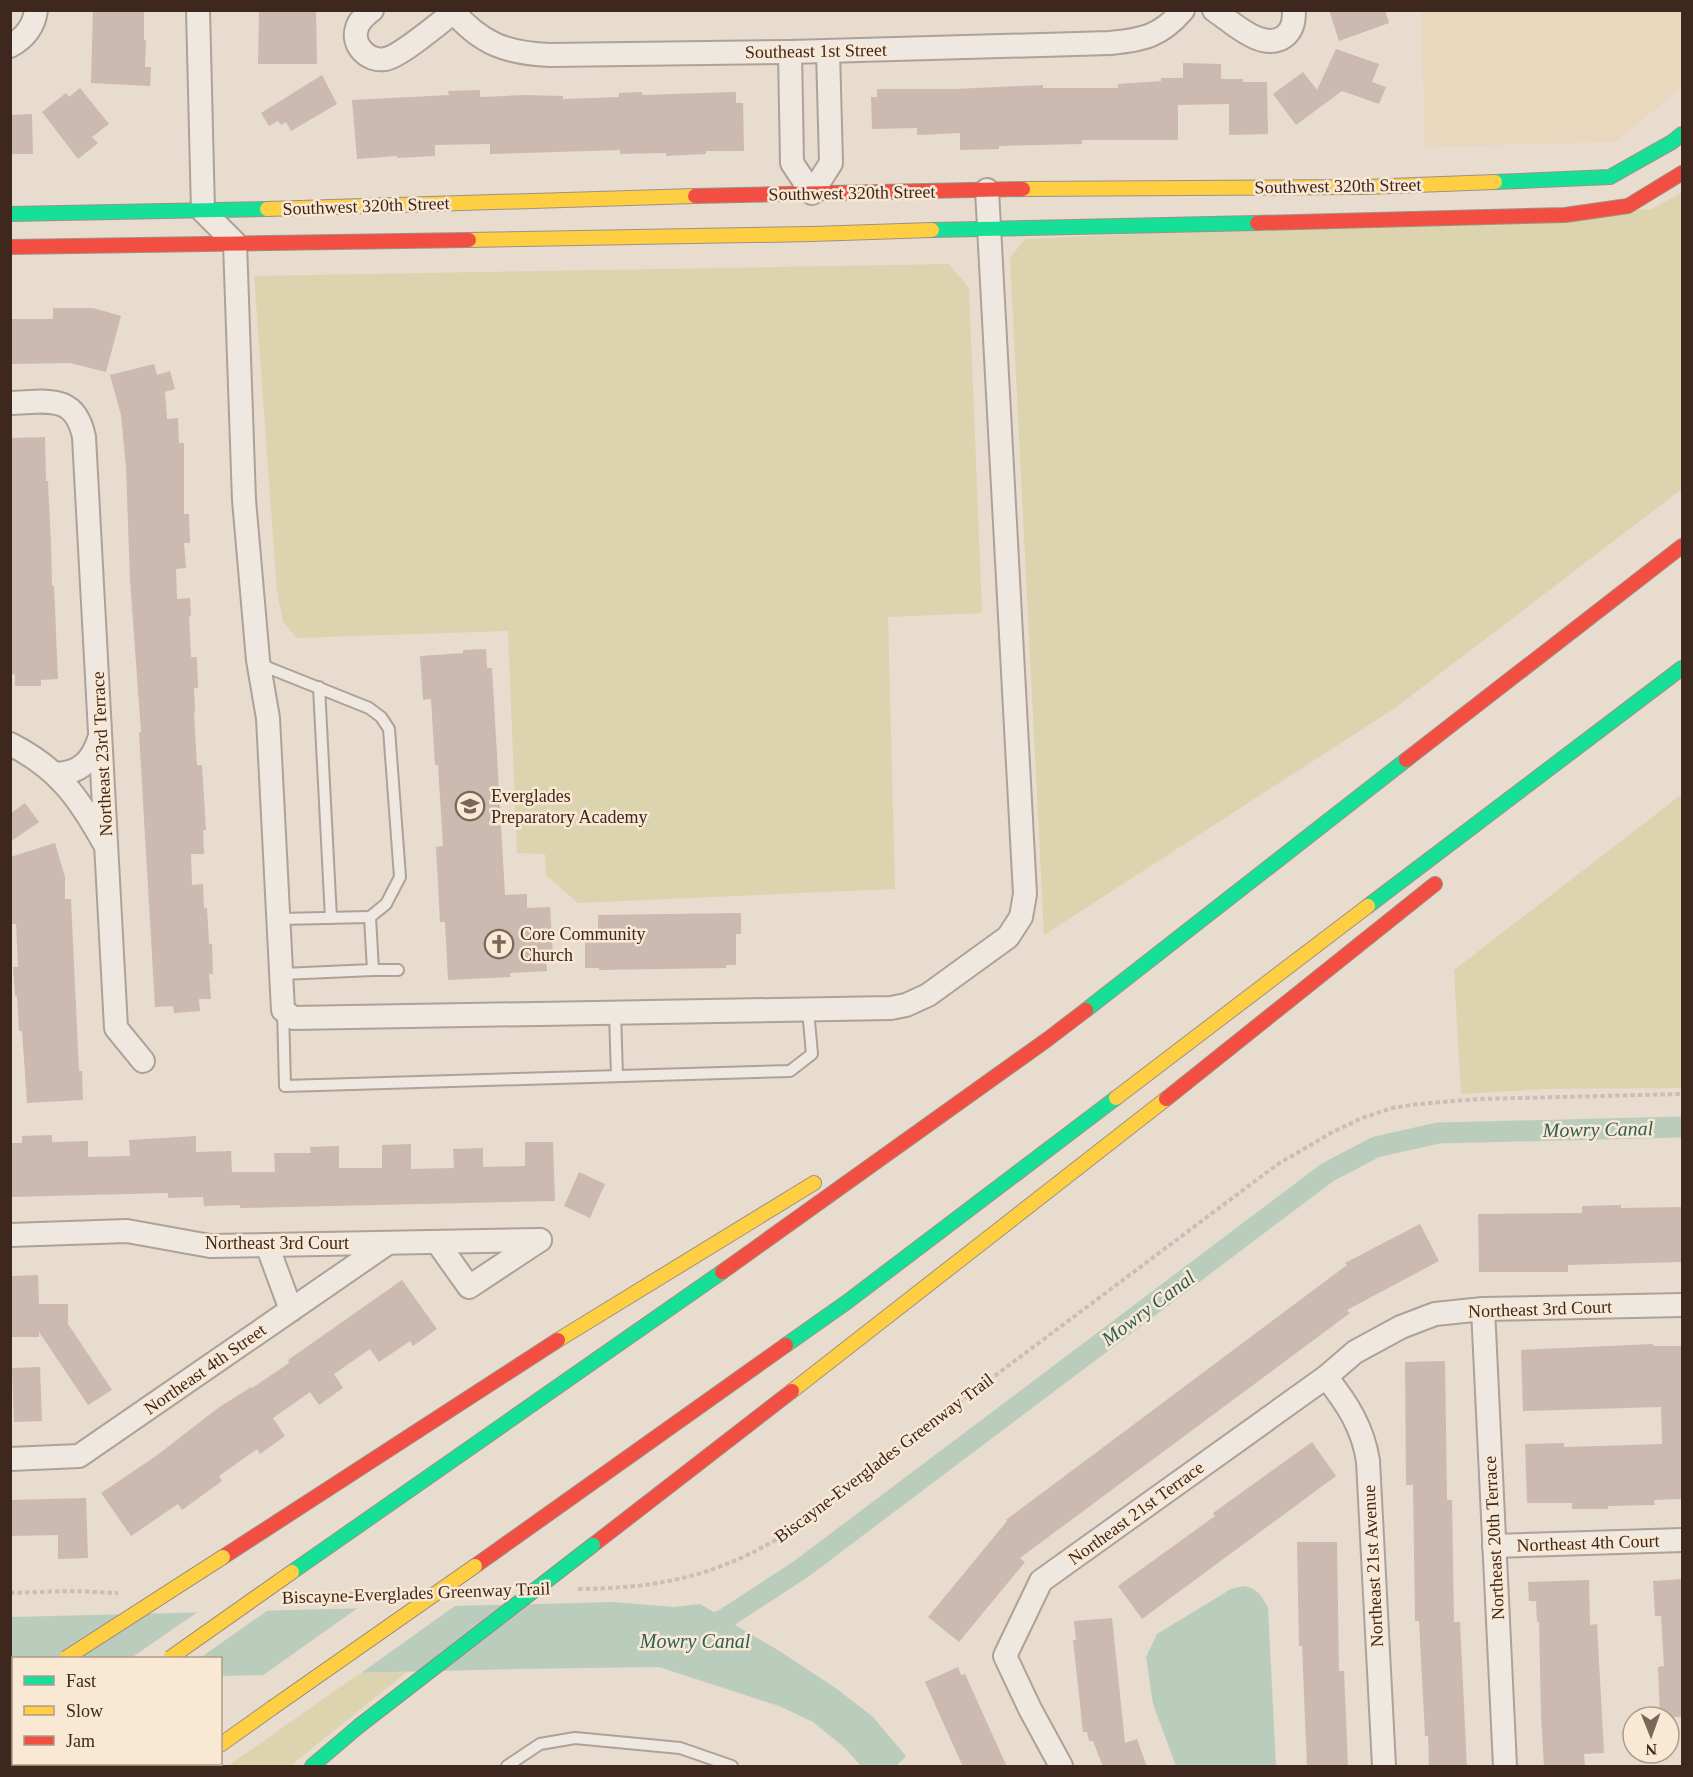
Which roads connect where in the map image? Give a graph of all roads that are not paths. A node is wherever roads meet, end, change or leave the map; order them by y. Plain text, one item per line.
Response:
1 (36, 10) edge
2 (198, 10) edge
3 (372, 10) edge
4 (1183, 10) edge
5 (1214, 10) edge
6 (1294, 10) edge
7 (453, 11) edge
8 (19, 39) edge
9 (828, 51) junction
10 (790, 52) junction
11 (791, 115) junction
12 (829, 115) junction
13 (1683, 134) edge
14 (1683, 172) edge
15 (987, 190) junction
16 (812, 198) junction
17 (203, 211) junction
18 (10, 214) edge
19 (988, 228) junction
20 (235, 243) junction
21 (10, 247) edge
22 (10, 403) edge
23 (1683, 546) edge
24 (259, 664) junction
25 (1683, 668) edge
26 (319, 687) junction
27 (1633, 708) junction
28 (101, 728) junction
29 (10, 744) edge
30 (1587, 757) dead end
31 (56, 774) junction
32 (106, 847) junction
33 (1442, 878) dead end
34 (370, 917) junction
35 (331, 918) junction
36 (279, 919) junction
37 (373, 970) junction
38 (399, 970) dead end
39 (282, 974) junction
40 (283, 1010) junction
41 (808, 1010) junction
42 (615, 1013) junction
43 (1048, 1039) junction
44 (143, 1062) dead end
45 (617, 1076) junction
46 (886, 1138) dead end
47 (826, 1175) dead end
48 (10, 1235) edge
49 (437, 1242) dead end
50 (388, 1243) junction
51 (267, 1245) junction
52 (1683, 1305) edge
53 (1483, 1309) junction
54 (291, 1310) junction
55 (1401, 1328) joint
56 (1326, 1377) junction
57 (10, 1459) edge
58 (1683, 1540) edge
59 (1494, 1546) junction
60 (69, 1657) edge
61 (173, 1657) edge
62 (222, 1744) edge
63 (312, 1767) edge
64 (507, 1767) edge
65 (732, 1767) edge
66 (1060, 1767) edge
67 (1384, 1767) edge
68 (1505, 1767) edge

1 - 8 street
2 - 17 street
3 - 7 street
4 - 9 street, Southeast 1st Street
5 - 6 street
7 - 10 street, Southeast 1st Street
9 - 10 street, Southeast 1st Street
9 - 12 street
10 - 11 street
11 - 12 street
11 - 16 street
12 - 16 street
13 - 15 main road, Southwest 320th Street
14 - 19 main road, Southwest 320th Street
15 - 16 main road, Southwest 320th Street
15 - 19 street
16 - 17 main road, Southwest 320th Street
17 - 18 main road, Southwest 320th Street
17 - 20 street
19 - 20 main road, Southwest 320th Street
19 - 41 street
20 - 21 main road, Southwest 320th Street
20 - 24 street
22 - 28 street, Northeast 23rd Terrace
23 - 43 main road
24 - 26 lane
24 - 36 street
25 - 27 main road
26 - 34 lane
26 - 35 lane
27 - 30 main road
27 - 62 main road, bridge
28 - 31 street
28 - 32 street, Northeast 23rd Terrace
29 - 31 street
31 - 32 street
32 - 44 street, Northeast 23rd Terrace
33 - 63 main road, bridge
34 - 35 lane
34 - 37 lane
35 - 36 lane
36 - 39 street
37 - 38 lane
37 - 39 lane
39 - 40 street
40 - 42 street
40 - 45 lane
41 - 42 street
41 - 45 lane
42 - 45 lane
43 - 46 main road
43 - 61 main road, bridge
47 - 60 main road, bridge
48 - 51 street, Northeast 3rd Court
49 - 50 street, Northeast 3rd Court
50 - 51 street, Northeast 3rd Court
50 - 54 street, Northeast 4th Street
51 - 54 street
52 - 53 street, Northeast 3rd Court
53 - 55 street, Northeast 3rd Court
53 - 59 street, Northeast 20th Terrace
54 - 57 street, Northeast 4th Street
55 - 56 street, Northeast 21st Terrace
56 - 66 street, Northeast 21st Terrace
56 - 67 street, Northeast 21st Avenue
58 - 59 street, Northeast 4th Court
59 - 68 street, Northeast 20th Terrace
64 - 65 lane

